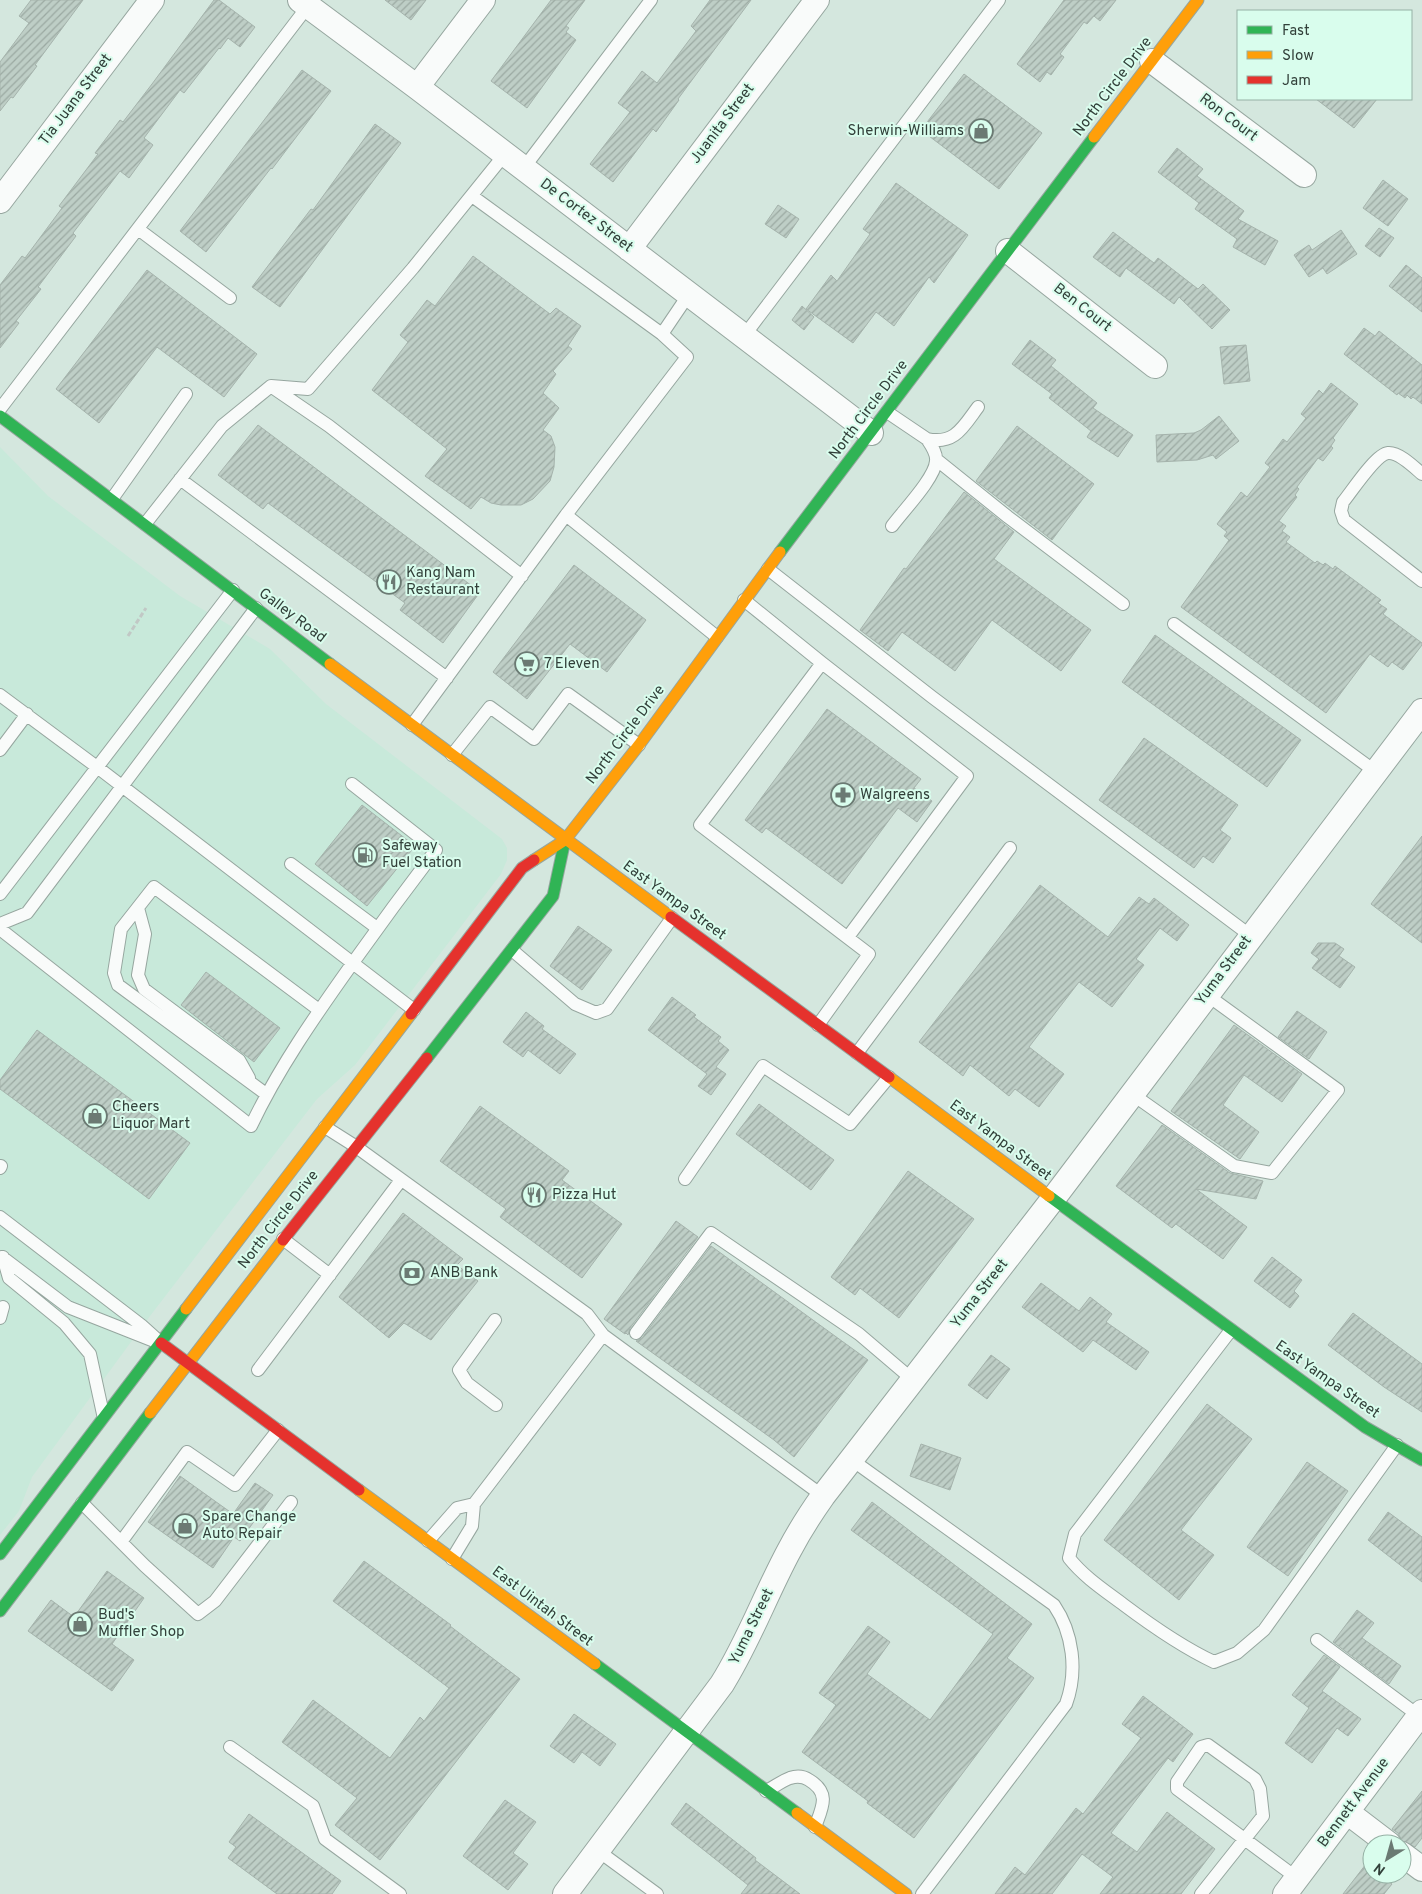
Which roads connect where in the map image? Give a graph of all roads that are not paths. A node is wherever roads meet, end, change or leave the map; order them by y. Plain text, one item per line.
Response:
1 (152, 0) edge
2 (483, 0) edge
3 (651, 0) edge
4 (817, 0) edge
5 (999, 0) edge
6 (1198, 0) edge
7 (304, 3) edge
8 (1152, 60) junction
9 (417, 87) junction
10 (514, 161) junction
11 (1304, 175) dead end
12 (472, 196) junction
13 (0, 201) edge
14 (138, 229) junction
15 (629, 249) junction
16 (1008, 251) junction
17 (689, 294) junction
18 (230, 298) dead end
19 (662, 334) junction
20 (744, 336) junction
21 (1156, 366) dead end
22 (271, 386) junction
23 (186, 394) dead end
24 (978, 407) dead end
25 (0, 409) edge
26 (887, 412) junction
27 (0, 416) edge
28 (871, 433) junction
29 (927, 439) junction
30 (936, 460) junction
31 (1422, 474) edge
32 (180, 480) junction
33 (112, 499) junction
34 (566, 515) junction
35 (145, 524) junction
36 (892, 526) dead end
37 (768, 569) junction
38 (522, 576) junction
39 (1422, 581) edge
40 (233, 590) junction
41 (744, 600) junction
42 (1123, 604) dead end
43 (256, 608) junction
44 (1174, 624) dead end
45 (716, 638) junction
46 (822, 663) junction
47 (447, 678) junction
48 (0, 695) edge
49 (1422, 711) edge
50 (27, 714) junction
51 (412, 725) junction
52 (639, 745) junction
53 (0, 750) edge
54 (452, 755) junction
55 (98, 767) junction
56 (1376, 772) junction
57 (352, 784) dead end
58 (122, 786) junction
59 (566, 840) junction
60 (1010, 848) dead end
61 (291, 864) dead end
62 (0, 894) edge
63 (138, 908) junction
64 (672, 918) junction
65 (0, 924) edge
66 (0, 928) edge
67 (376, 928) junction
68 (1251, 936) junction
69 (848, 937) junction
70 (512, 950) junction
71 (353, 963) junction
72 (1207, 994) junction
73 (319, 1010) junction
74 (414, 1010) junction
75 (818, 1025) junction
76 (857, 1053) junction
77 (889, 1077) junction
78 (253, 1083) junction
79 (266, 1094) junction
80 (1132, 1094) junction
81 (325, 1127) junction
82 (356, 1146) junction
83 (686, 1179) dead end
84 (401, 1180) junction
85 (1053, 1199) junction
86 (0, 1217) edge
87 (283, 1239) junction
88 (1, 1256) edge
89 (330, 1275) junction
90 (495, 1320) dead end
91 (1231, 1330) junction
92 (636, 1333) dead end
93 (603, 1335) junction
94 (161, 1343) junction
95 (188, 1363) junction
96 (258, 1370) dead end
97 (913, 1380) junction
98 (496, 1405) dead end
99 (104, 1418) junction
100 (278, 1430) junction
101 (1397, 1446) junction
102 (852, 1460) junction
103 (1422, 1460) edge
104 (823, 1496) junction
105 (291, 1502) dead end
106 (82, 1503) junction
107 (474, 1504) junction
108 (428, 1541) junction
109 (121, 1542) junction
110 (0, 1554) edge
111 (452, 1559) junction
112 (0, 1611) edge
113 (1317, 1640) dead end
114 (1421, 1714) edge
115 (685, 1732) junction
116 (230, 1748) dead end
117 (766, 1791) junction
118 (1347, 1812) junction
119 (815, 1827) junction
120 (1376, 1834) edge
121 (1245, 1840) junction
122 (597, 1850) junction
123 (1291, 1886) edge
124 (400, 1894) edge
125 (565, 1894) edge
126 (656, 1894) edge
127 (906, 1894) edge
128 (922, 1894) edge
129 (1201, 1894) edge

1 - 13 street, Tia Juana Street
2 - 9 street
3 - 10 lane
4 - 15 street, Juanita Street
5 - 20 lane
6 - 8 main road, North Circle Drive
7 - 9 street, De Cortez Street
7 - 14 lane
8 - 11 street, Ron Court
8 - 16 main road, North Circle Drive
9 - 10 street, De Cortez Street
10 - 12 lane
10 - 15 street, De Cortez Street
12 - 19 lane
12 - 22 lane
14 - 18 lane
14 - 25 lane
15 - 17 street, De Cortez Street
16 - 21 street, Ben Court
16 - 26 main road, North Circle Drive
17 - 19 lane
17 - 20 street, De Cortez Street
19 - 34 lane
20 - 28 street, De Cortez Street
22 - 32 lane
22 - 38 lane
23 - 33 lane
24 - 29 lane
26 - 28 main road, North Circle Drive
26 - 29 lane
27 - 33 main road, Galley Road
28 - 37 main road, North Circle Drive
29 - 30 lane
30 - 36 lane
30 - 42 lane
31 - 39 lane
32 - 35 lane
32 - 47 lane
33 - 35 main road, Galley Road
34 - 38 lane
34 - 45 lane
35 - 40 main road, Galley Road
37 - 41 main road, North Circle Drive
37 - 68 lane
38 - 47 lane
40 - 43 main road, Galley Road
40 - 55 lane
41 - 45 main road, North Circle Drive
41 - 46 lane
43 - 51 main road, Galley Road
43 - 58 lane
44 - 56 lane
45 - 52 main road, North Circle Drive
46 - 69 lane
46 - 69 lane
47 - 51 lane
48 - 50 lane
49 - 56 street, Yuma Street
50 - 53 lane
50 - 55 lane
51 - 54 main road, Galley Road
52 - 54 lane
52 - 59 main road, North Circle Drive
54 - 59 main road, Galley Road
55 - 58 lane
55 - 62 lane
56 - 68 street, Yuma Street
57 - 67 lane
58 - 65 lane
58 - 71 lane
59 - 64 main road, East Yampa Street
59 - 70 main road, North Circle Drive
59 - 74 main road, North Circle Drive
60 - 76 lane
61 - 67 lane
63 - 73 lane
63 - 78 lane
63 - 78 lane
64 - 70 lane
64 - 75 main road, East Yampa Street
66 - 79 lane
67 - 71 lane
68 - 72 street, Yuma Street
69 - 75 lane
70 - 82 main road, North Circle Drive
71 - 73 lane
71 - 74 lane
72 - 80 street, Yuma Street
72 - 80 lane
73 - 79 lane
74 - 81 main road, North Circle Drive
75 - 76 main road, East Yampa Street
76 - 77 main road, East Yampa Street
77 - 83 lane
77 - 85 main road, East Yampa Street
78 - 79 lane
80 - 85 street, Yuma Street
81 - 82 lane
81 - 94 main road, North Circle Drive
82 - 84 lane
82 - 87 main road, North Circle Drive
84 - 89 lane
84 - 93 lane
85 - 91 main road, East Yampa Street
85 - 97 street, Yuma Street
86 - 94 lane
87 - 89 lane
87 - 95 main road, North Circle Drive
88 - 94 lane
88 - 99 lane
89 - 96 lane
90 - 98 lane
91 - 101 main road, East Yampa Street
91 - 101 lane
92 - 97 lane
93 - 104 lane
93 - 107 lane
94 - 95 main road, East Uintah Street
94 - 99 main road, North Circle Drive
95 - 100 main road, East Uintah Street
95 - 106 main road, North Circle Drive
97 - 102 street, Yuma Street
99 - 110 main road, North Circle Drive
100 - 108 main road, East Uintah Street
100 - 109 lane
101 - 103 main road, East Yampa Street
102 - 104 street, Yuma Street
102 - 128 lane
104 - 115 street, Yuma Street
105 - 109 lane
106 - 109 lane
106 - 112 main road, North Circle Drive
107 - 108 lane
107 - 111 lane
108 - 111 main road, East Uintah Street
111 - 115 main road, East Uintah Street
113 - 114 lane
114 - 118 street, Bennett Avenue
115 - 117 main road, East Uintah Street
115 - 122 street, Yuma Street
116 - 124 lane
117 - 119 main road, East Uintah Street
117 - 119 lane
118 - 120 street
118 - 123 street, Bennett Avenue
119 - 127 main road, East Uintah Street
121 - 121 lane
121 - 123 lane
121 - 129 lane
122 - 125 street, Yuma Street
122 - 126 lane

